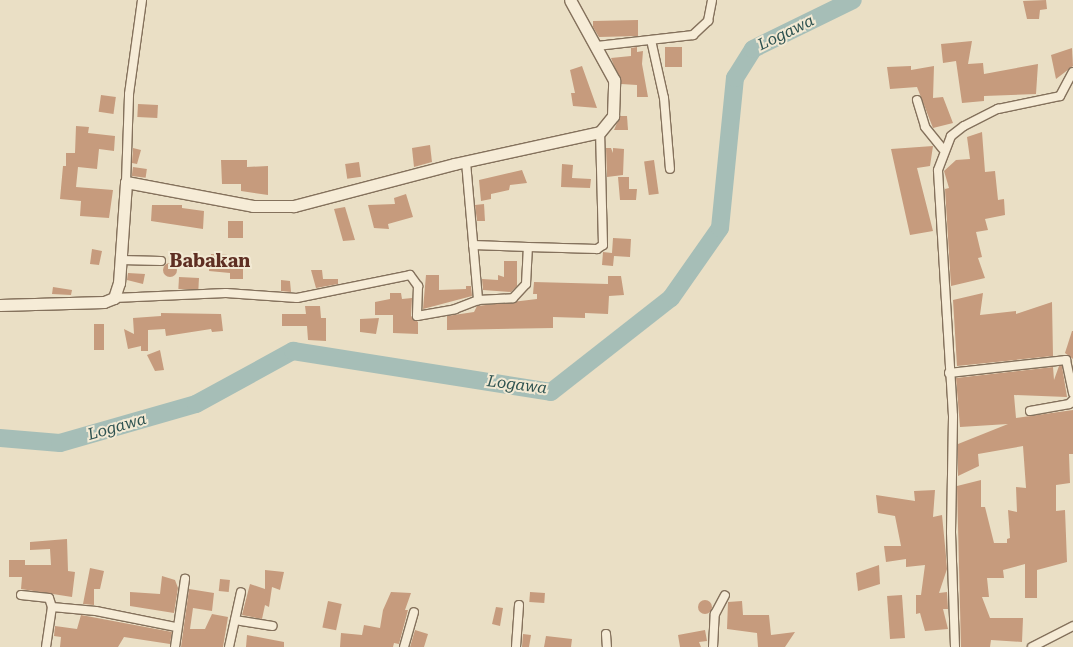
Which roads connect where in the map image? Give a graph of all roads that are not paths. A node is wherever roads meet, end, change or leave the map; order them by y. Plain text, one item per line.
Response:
1 (142, 0) edge
2 (570, 0) edge
3 (712, 0) edge
4 (651, 40) junction
5 (597, 46) junction
6 (1073, 72) edge
7 (917, 100) dead end
8 (600, 132) junction
9 (944, 149) junction
10 (466, 162) junction
11 (670, 169) dead end
12 (126, 182) junction
13 (472, 245) junction
14 (528, 246) junction
15 (121, 260) junction
16 (161, 261) dead end
17 (114, 298) junction
18 (478, 300) junction
19 (0, 305) edge
20 (950, 372) junction
21 (1073, 393) edge
22 (1073, 400) edge
23 (1030, 411) dead end
24 (185, 578) dead end
25 (241, 592) dead end
26 (21, 595) dead end
27 (725, 595) dead end
28 (519, 605) dead end
29 (52, 608) junction
30 (414, 612) dead end
31 (235, 620) junction
32 (274, 626) dead end
33 (1073, 626) edge
34 (176, 627) junction
35 (606, 634) dead end
36 (46, 647) edge
37 (175, 647) edge
38 (229, 647) edge
39 (404, 647) edge
40 (516, 647) edge
41 (607, 647) edge
42 (713, 647) edge
43 (955, 647) edge
44 (1032, 647) edge

1 - 12 street
2 - 5 main road
3 - 4 street
4 - 5 street
4 - 11 street
5 - 8 main road
6 - 9 street
7 - 9 street
8 - 10 main road
8 - 14 street
9 - 20 street
10 - 12 main road
10 - 13 street
12 - 15 main road
13 - 14 street
13 - 18 street
14 - 18 street
15 - 16 street
15 - 17 main road
17 - 18 street
17 - 19 main road
20 - 21 street
20 - 43 street
22 - 23 street
24 - 34 street
25 - 31 street
26 - 29 street
27 - 42 street
28 - 40 street
29 - 34 street
29 - 36 street
30 - 39 street
31 - 32 street
31 - 38 street
33 - 44 street
34 - 37 street
35 - 41 street

